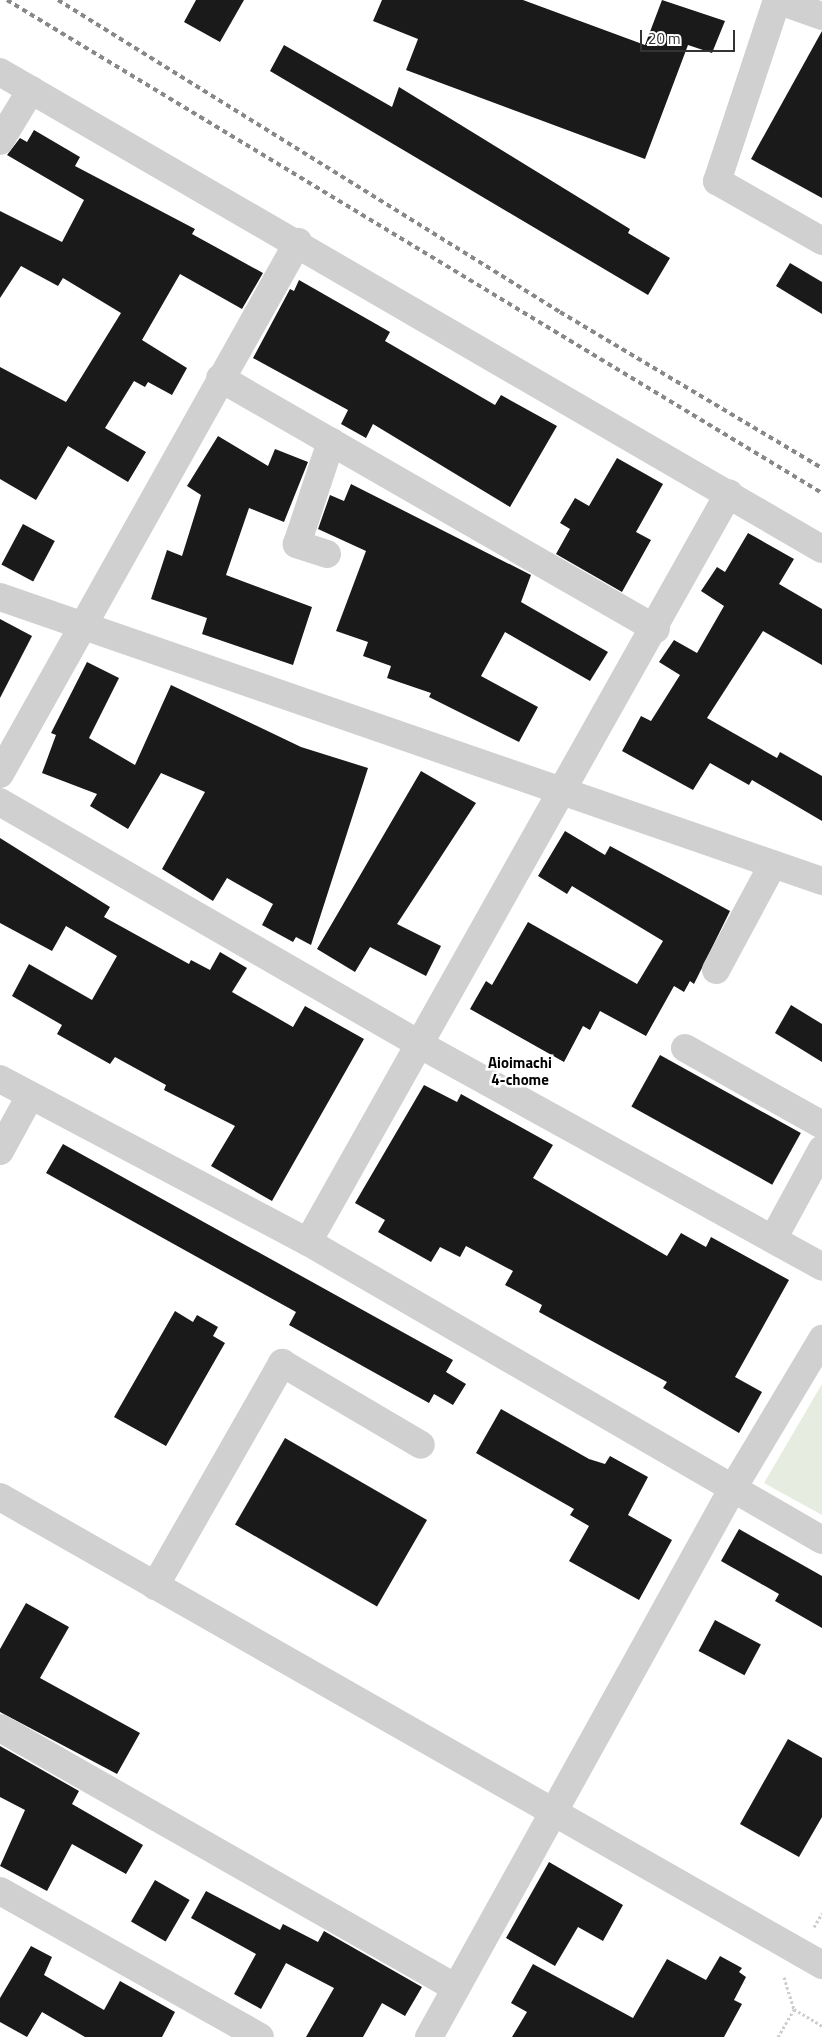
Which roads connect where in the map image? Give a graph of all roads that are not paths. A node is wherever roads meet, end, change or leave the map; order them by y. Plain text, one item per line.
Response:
1 (777, 0) edge
2 (822, 16) edge
3 (0, 72) edge
4 (31, 90) junction
5 (0, 141) edge
6 (822, 241) edge
7 (298, 242) junction
8 (220, 378) junction
9 (331, 442) junction
10 (729, 493) junction
11 (822, 549) edge
12 (327, 554) dead end
13 (0, 598) edge
14 (83, 626) junction
15 (656, 629) junction
16 (0, 774) edge
17 (561, 789) junction
18 (0, 802) edge
19 (773, 864) junction
20 (822, 881) edge
21 (716, 970) dead end
22 (417, 1042) junction
23 (685, 1048) dead end
24 (0, 1079) edge
25 (30, 1096) junction
26 (822, 1125) edge
27 (822, 1149) edge
28 (0, 1151) edge
29 (773, 1239) junction
30 (308, 1242) junction
31 (822, 1267) edge
32 (822, 1339) edge
33 (421, 1445) dead end
34 (733, 1488) junction
35 (0, 1497) edge
36 (822, 1540) edge
37 (155, 1586) junction
38 (0, 1728) edge
39 (551, 1813) junction
40 (0, 1891) edge
41 (822, 1965) edge
42 (456, 1988) junction
43 (260, 2037) edge
44 (429, 2037) edge

1 - 2 street
1 - 6 street
3 - 4 street
4 - 5 street
4 - 7 street
7 - 8 street
7 - 10 street
8 - 9 street
8 - 14 street
9 - 12 street
9 - 15 street
10 - 11 street
10 - 15 street
13 - 14 street
14 - 16 street
14 - 17 street
15 - 17 street
17 - 19 street
17 - 22 street
18 - 22 street
19 - 20 street
19 - 21 street
22 - 29 street
22 - 30 street
23 - 26 street
24 - 25 street
25 - 28 street
25 - 30 street
27 - 29 street
29 - 31 street
30 - 34 street
32 - 34 street
33 - 37 street
34 - 36 street
34 - 39 street
35 - 37 street
37 - 39 street
38 - 42 street
39 - 41 street
39 - 42 street
40 - 43 street
42 - 44 street

